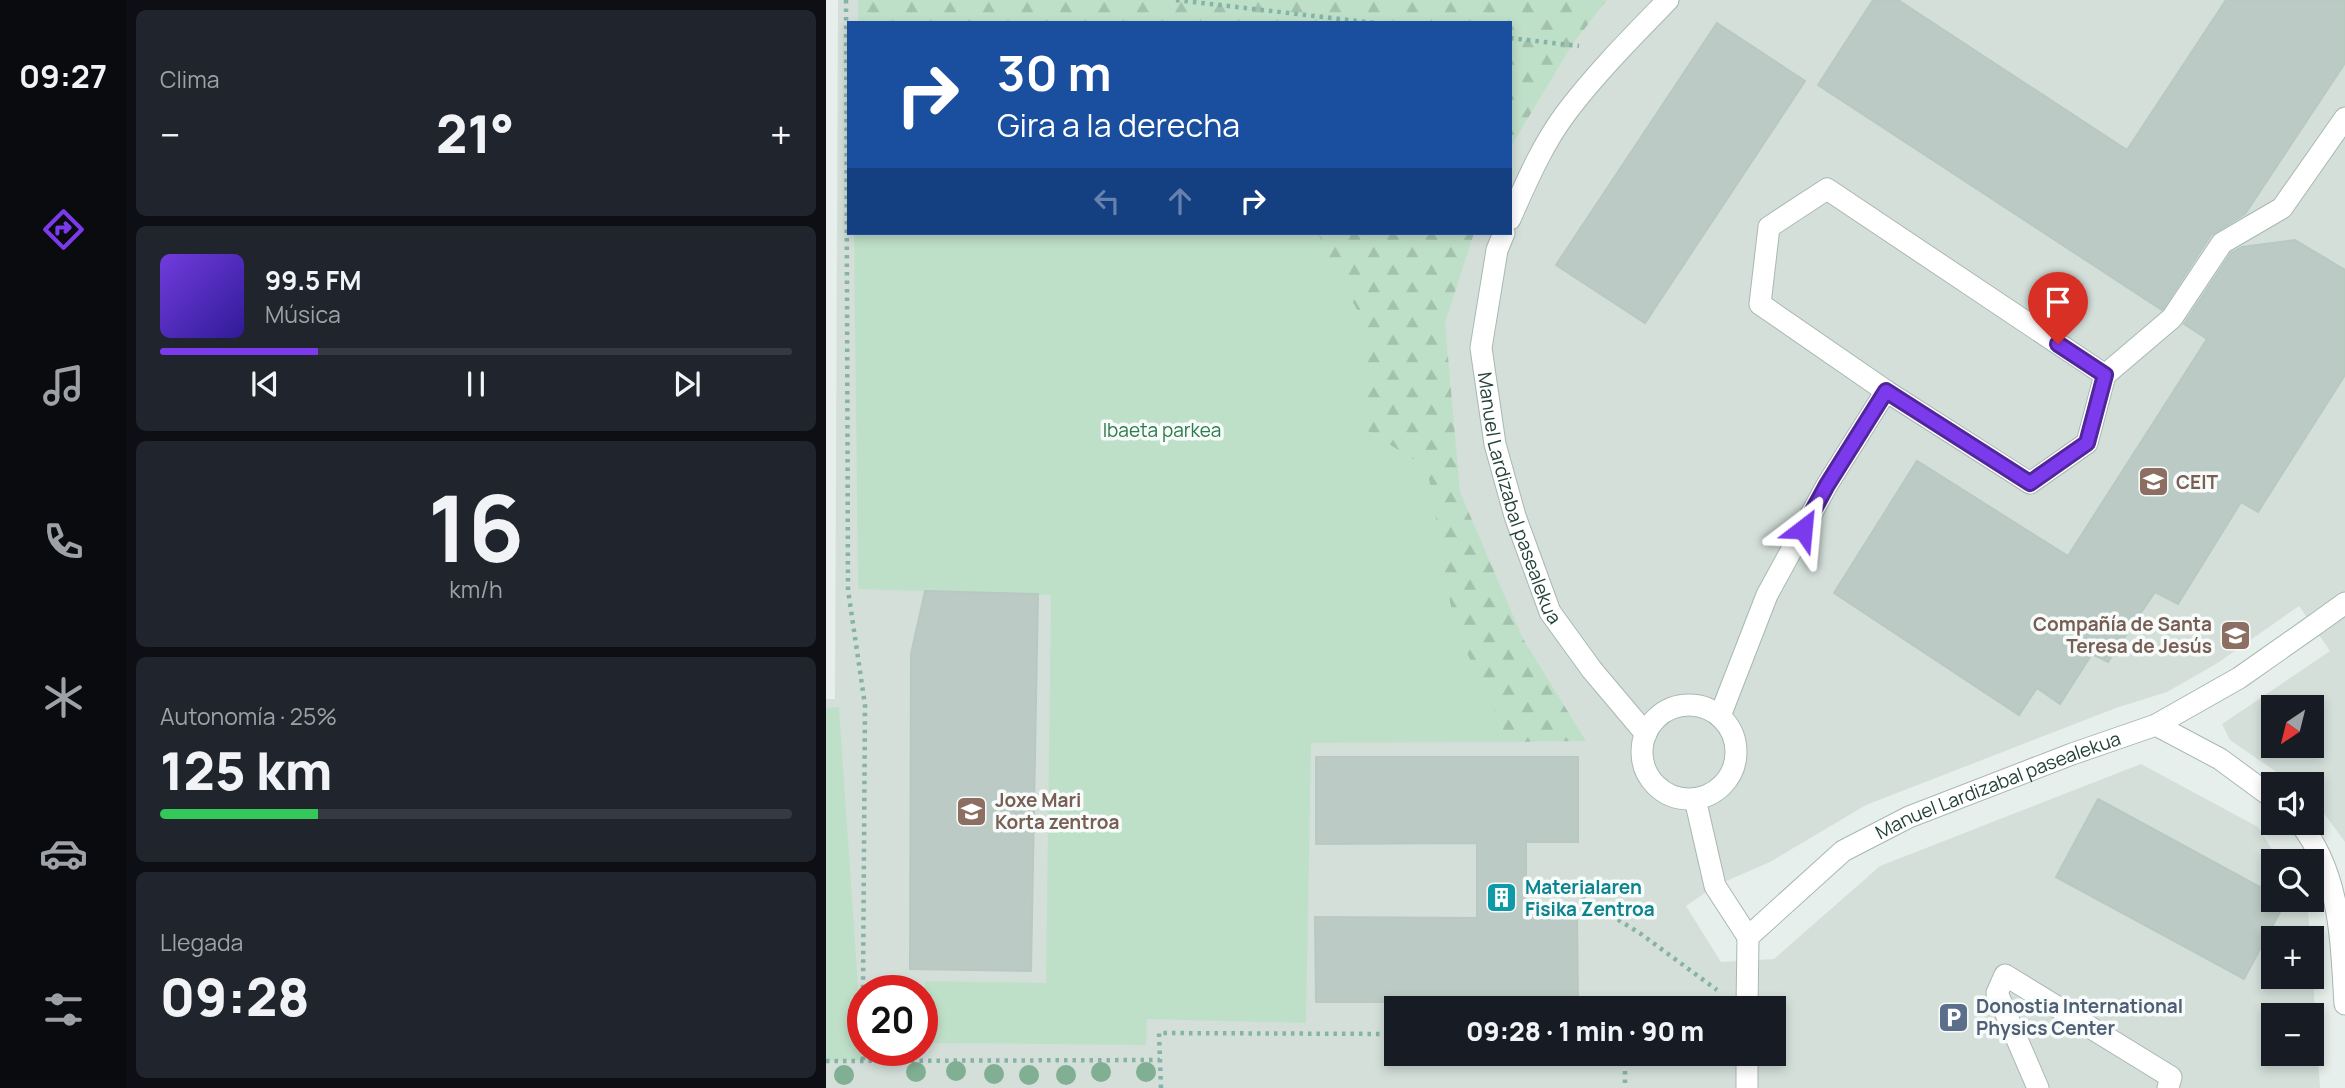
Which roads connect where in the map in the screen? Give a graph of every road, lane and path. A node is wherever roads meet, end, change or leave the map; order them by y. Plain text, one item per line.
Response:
1 (846, 0) edge
2 (1176, 0) edge
3 (1668, 0) edge
4 (1358, 21) edge
5 (1512, 38) edge
6 (1572, 45) dead end
7 (2345, 118) edge
8 (1512, 215) edge
9 (1503, 235) edge
10 (2105, 375) junction
11 (1886, 391) junction
12 (2345, 603) edge
13 (1720, 716) junction
14 (2156, 724) junction
15 (1646, 734) junction
16 (2261, 789) edge
17 (1695, 799) junction
18 (2310, 835) edge
19 (1527, 879) dead end
20 (1748, 937) junction
21 (863, 975) edge
22 (1720, 993) dead end
23 (1748, 996) edge
24 (2345, 1004) edge
25 (1384, 1034) edge
26 (847, 1060) edge
27 (938, 1060) edge
28 (1160, 1060) junction
29 (826, 1061) edge
30 (1625, 1066) edge
31 (1747, 1066) edge
32 (1625, 1084) dead end
33 (1161, 1088) edge
34 (1747, 1088) edge
35 (2038, 1088) edge
36 (2168, 1088) edge

1 - 21 path
2 - 4 path
3 - 8 street
5 - 6 path
7 - 10 street
9 - 15 street, Manuel Lardizabal pasealekua
10 - 11 street
10 - 11 street
11 - 13 street
12 - 14 street, Manuel Lardizabal pasealekua
13 - 15 street
13 - 17 street
14 - 16 street
14 - 20 street, Manuel Lardizabal pasealekua
15 - 17 street
17 - 20 street
18 - 24 street
19 - 22 path
20 - 23 street
25 - 28 path
26 - 29 path
27 - 28 path
28 - 33 path
30 - 32 path
31 - 34 street
35 - 36 street

